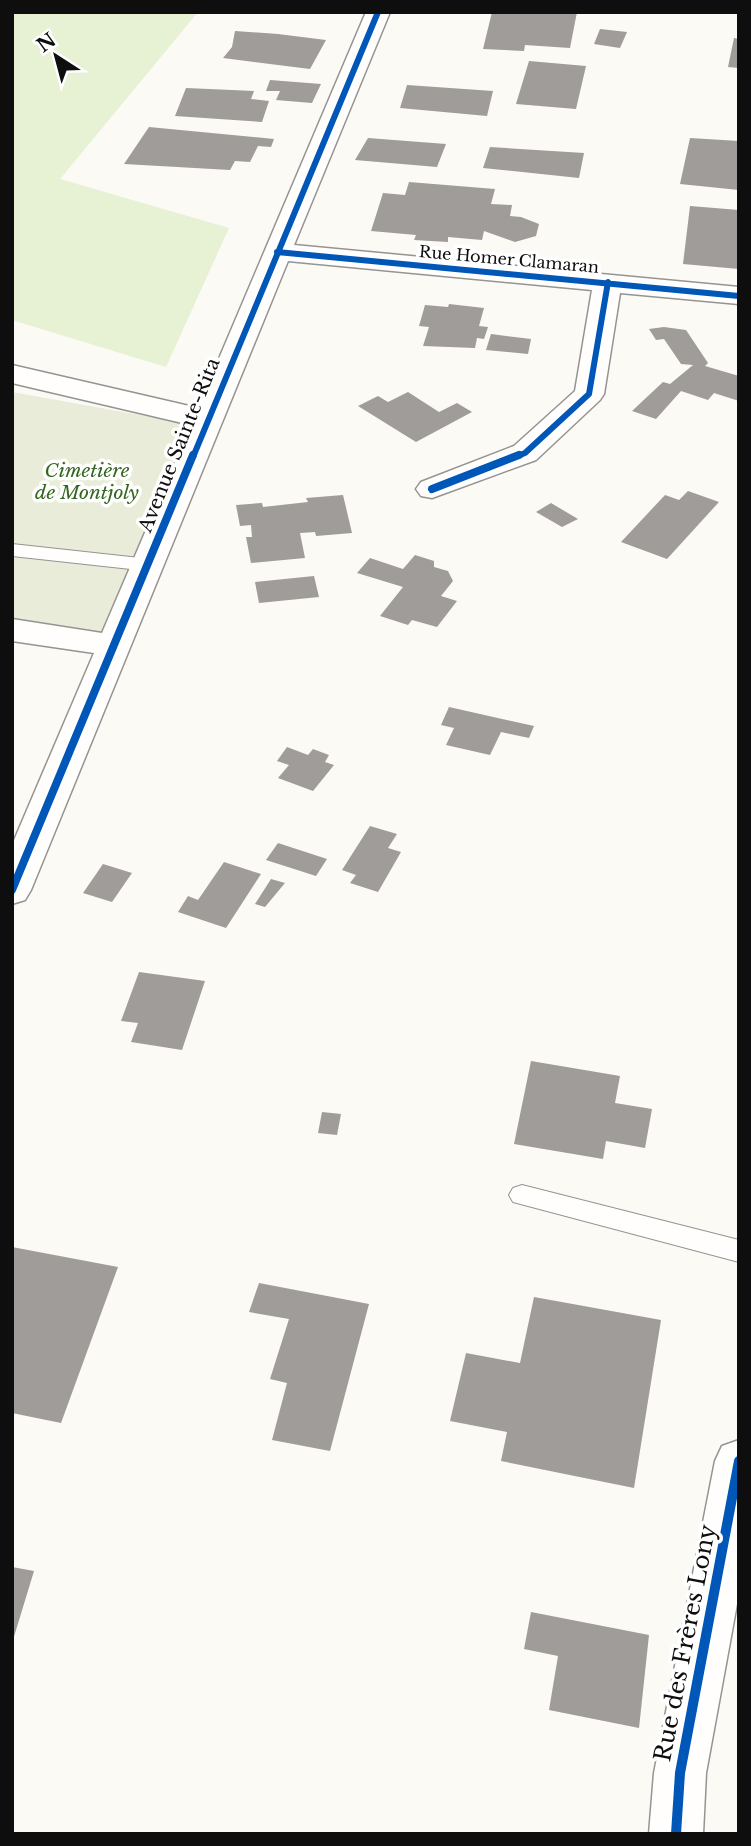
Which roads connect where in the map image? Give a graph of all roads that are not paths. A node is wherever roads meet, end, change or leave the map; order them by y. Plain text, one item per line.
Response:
1 (378, 12) edge
2 (277, 253) junction
3 (608, 282) junction
4 (739, 296) edge
5 (12, 374) edge
6 (214, 407) junction
7 (432, 489) dead end
8 (12, 550) edge
9 (149, 565) junction
10 (12, 630) edge
11 (116, 646) junction
12 (14, 881) edge
13 (522, 1195) dead end
14 (739, 1251) edge
15 (739, 1461) edge
16 (676, 1834) edge

1 - 2 street, Avenue Sainte-Rita
2 - 3 street, Rue Homer Clamaran
2 - 6 street, Avenue Sainte-Rita
3 - 4 street, Rue Homer Clamaran
3 - 7 street
5 - 6 street
6 - 9 street, Avenue Sainte-Rita
8 - 9 lane
9 - 11 street, Avenue Sainte-Rita
10 - 11 street
11 - 12 street, Avenue Sainte-Rita
13 - 14 lane
15 - 16 street, Rue des Frères Lony

